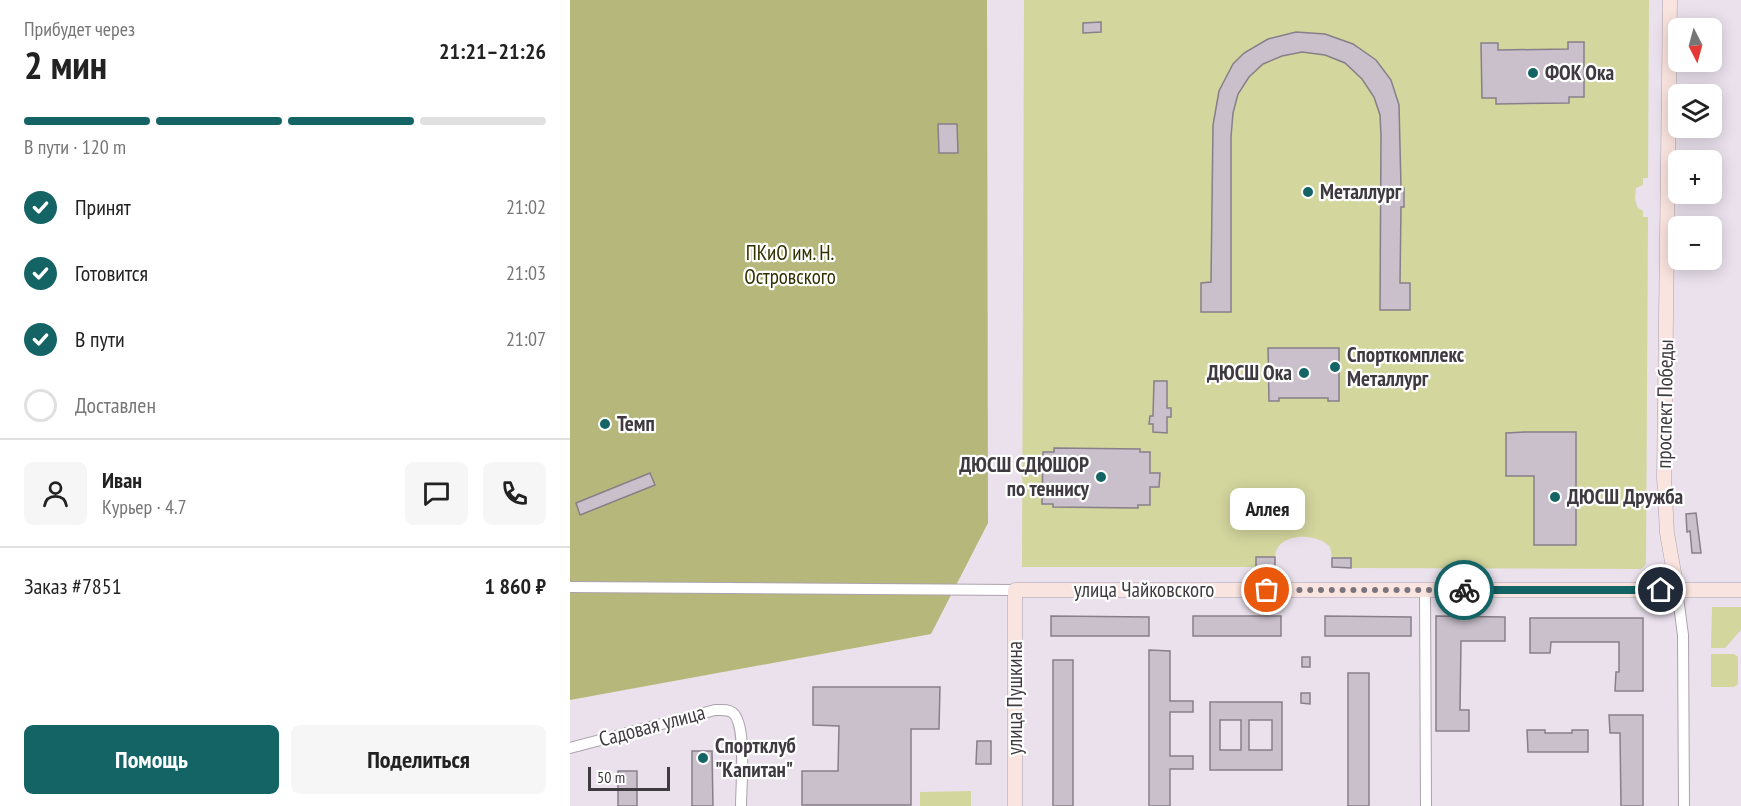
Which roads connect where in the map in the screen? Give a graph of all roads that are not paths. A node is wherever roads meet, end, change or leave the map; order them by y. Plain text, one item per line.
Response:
1 (1670, 0) edge
2 (570, 586) edge
3 (1015, 590) junction
4 (1425, 590) junction
5 (1677, 590) junction
6 (1741, 590) edge
7 (570, 748) edge
8 (741, 806) edge
9 (1015, 806) edge
10 (1426, 806) edge
11 (1684, 806) edge

1 - 5 main road, проспект Победы
2 - 3 street
3 - 4 main road, улица Чайковского
3 - 9 main road, улица Пушкина
4 - 5 main road, улица Чайковского
4 - 10 street
5 - 6 main road, улица Чайковского
5 - 11 street, проспект Победы
7 - 8 street, Садовая улица

